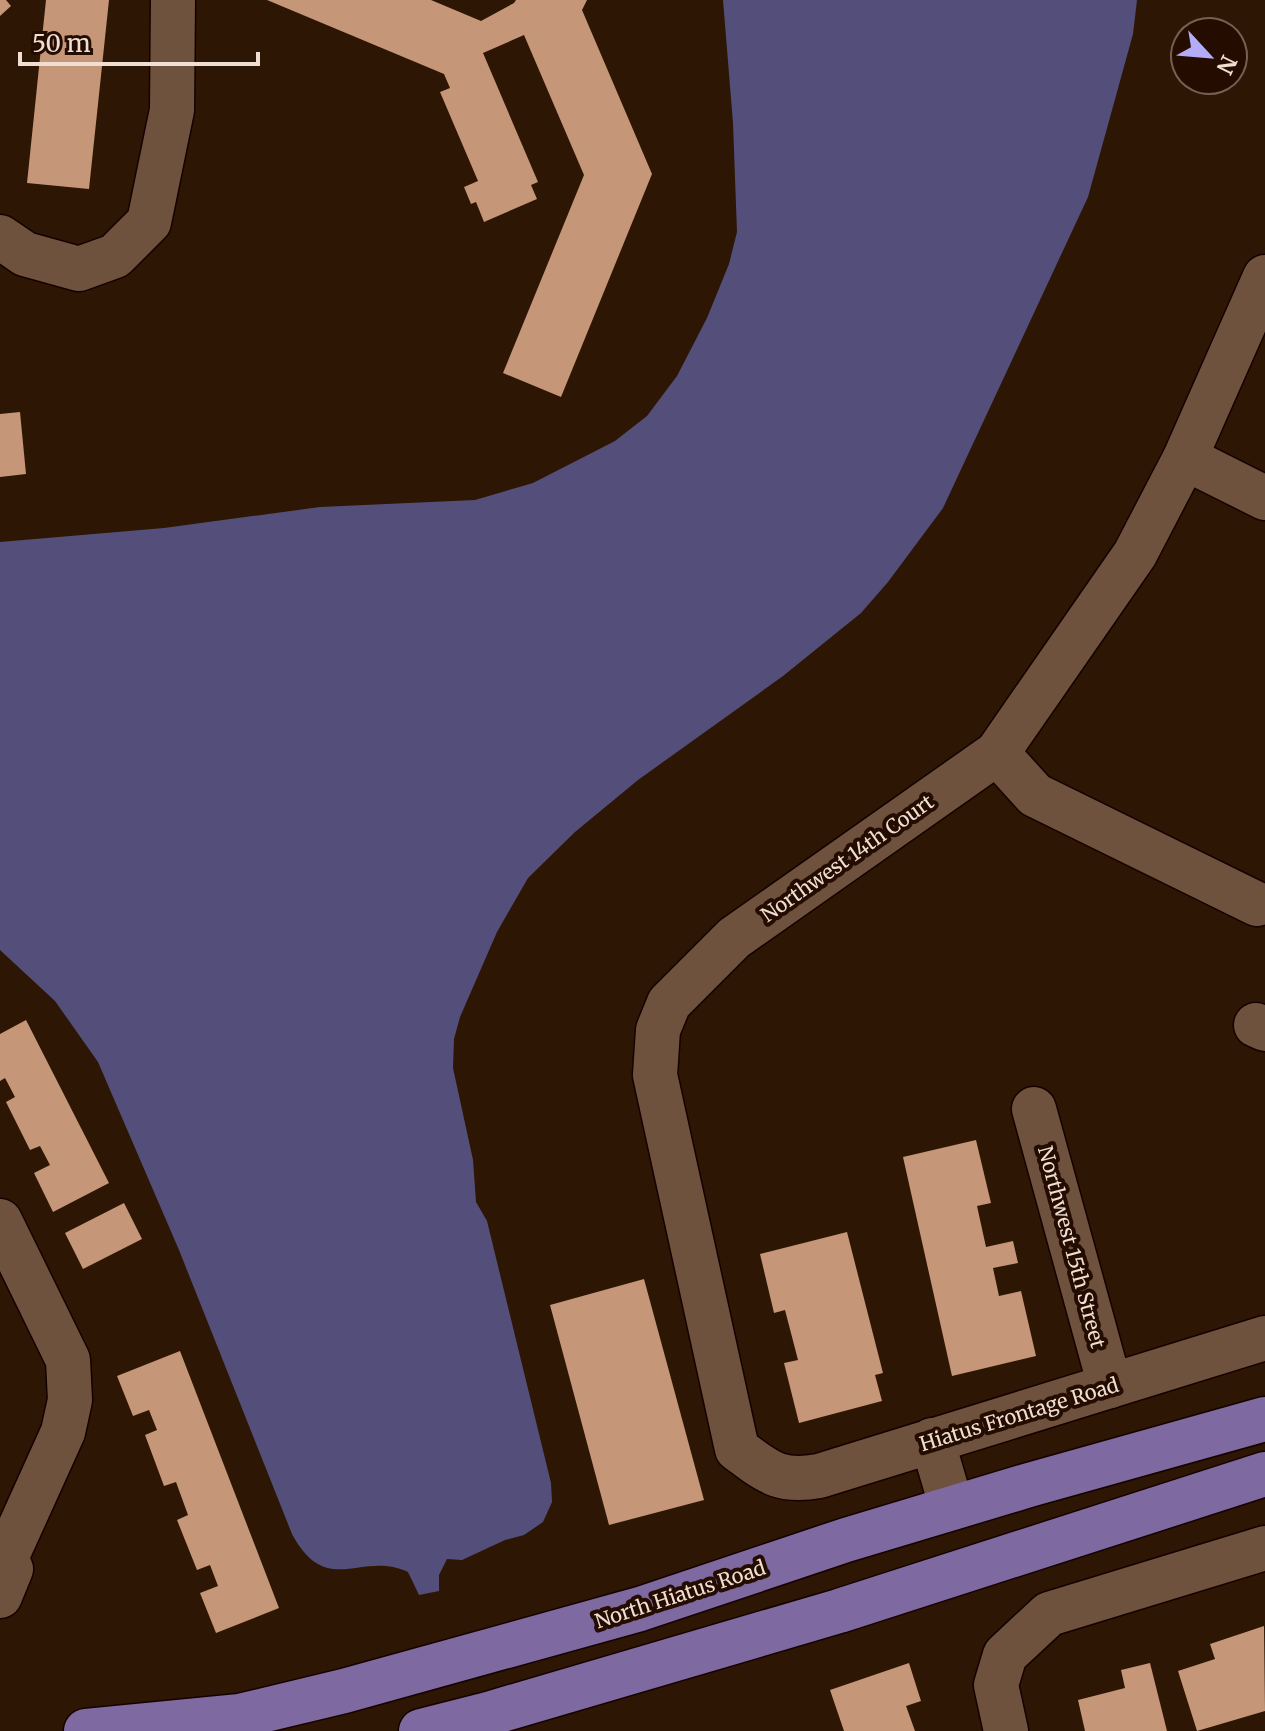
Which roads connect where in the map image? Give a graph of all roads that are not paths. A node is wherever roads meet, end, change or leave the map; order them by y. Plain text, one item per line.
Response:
1 (173, 0) edge
2 (0, 237) edge
3 (1265, 277) edge
4 (1185, 458) junction
5 (1265, 498) edge
6 (997, 753) junction
7 (1257, 904) dead end
8 (1034, 1109) dead end
9 (0, 1221) edge
10 (1265, 1338) edge
11 (1110, 1386) junction
12 (1265, 1419) edge
13 (932, 1440) junction
14 (1265, 1474) edge
15 (772, 1475) joint
16 (952, 1508) junction
17 (1265, 1548) edge
18 (2, 1571) edge
19 (86, 1731) edge
20 (421, 1731) edge
21 (1006, 1731) edge

1 - 2 street
3 - 4 street, Northwest 14th Court
4 - 5 street
4 - 6 street, Northwest 14th Court
6 - 7 street
6 - 15 street, Northwest 14th Court
8 - 11 street, Northwest 15th Street
9 - 18 street
10 - 11 street, Hiatus Frontage Road
11 - 13 street, Hiatus Frontage Road
12 - 16 main road, North Hiatus Road
13 - 15 street, Hiatus Frontage Road
13 - 16 street
14 - 20 main road
16 - 19 main road, North Hiatus Road
17 - 21 street

